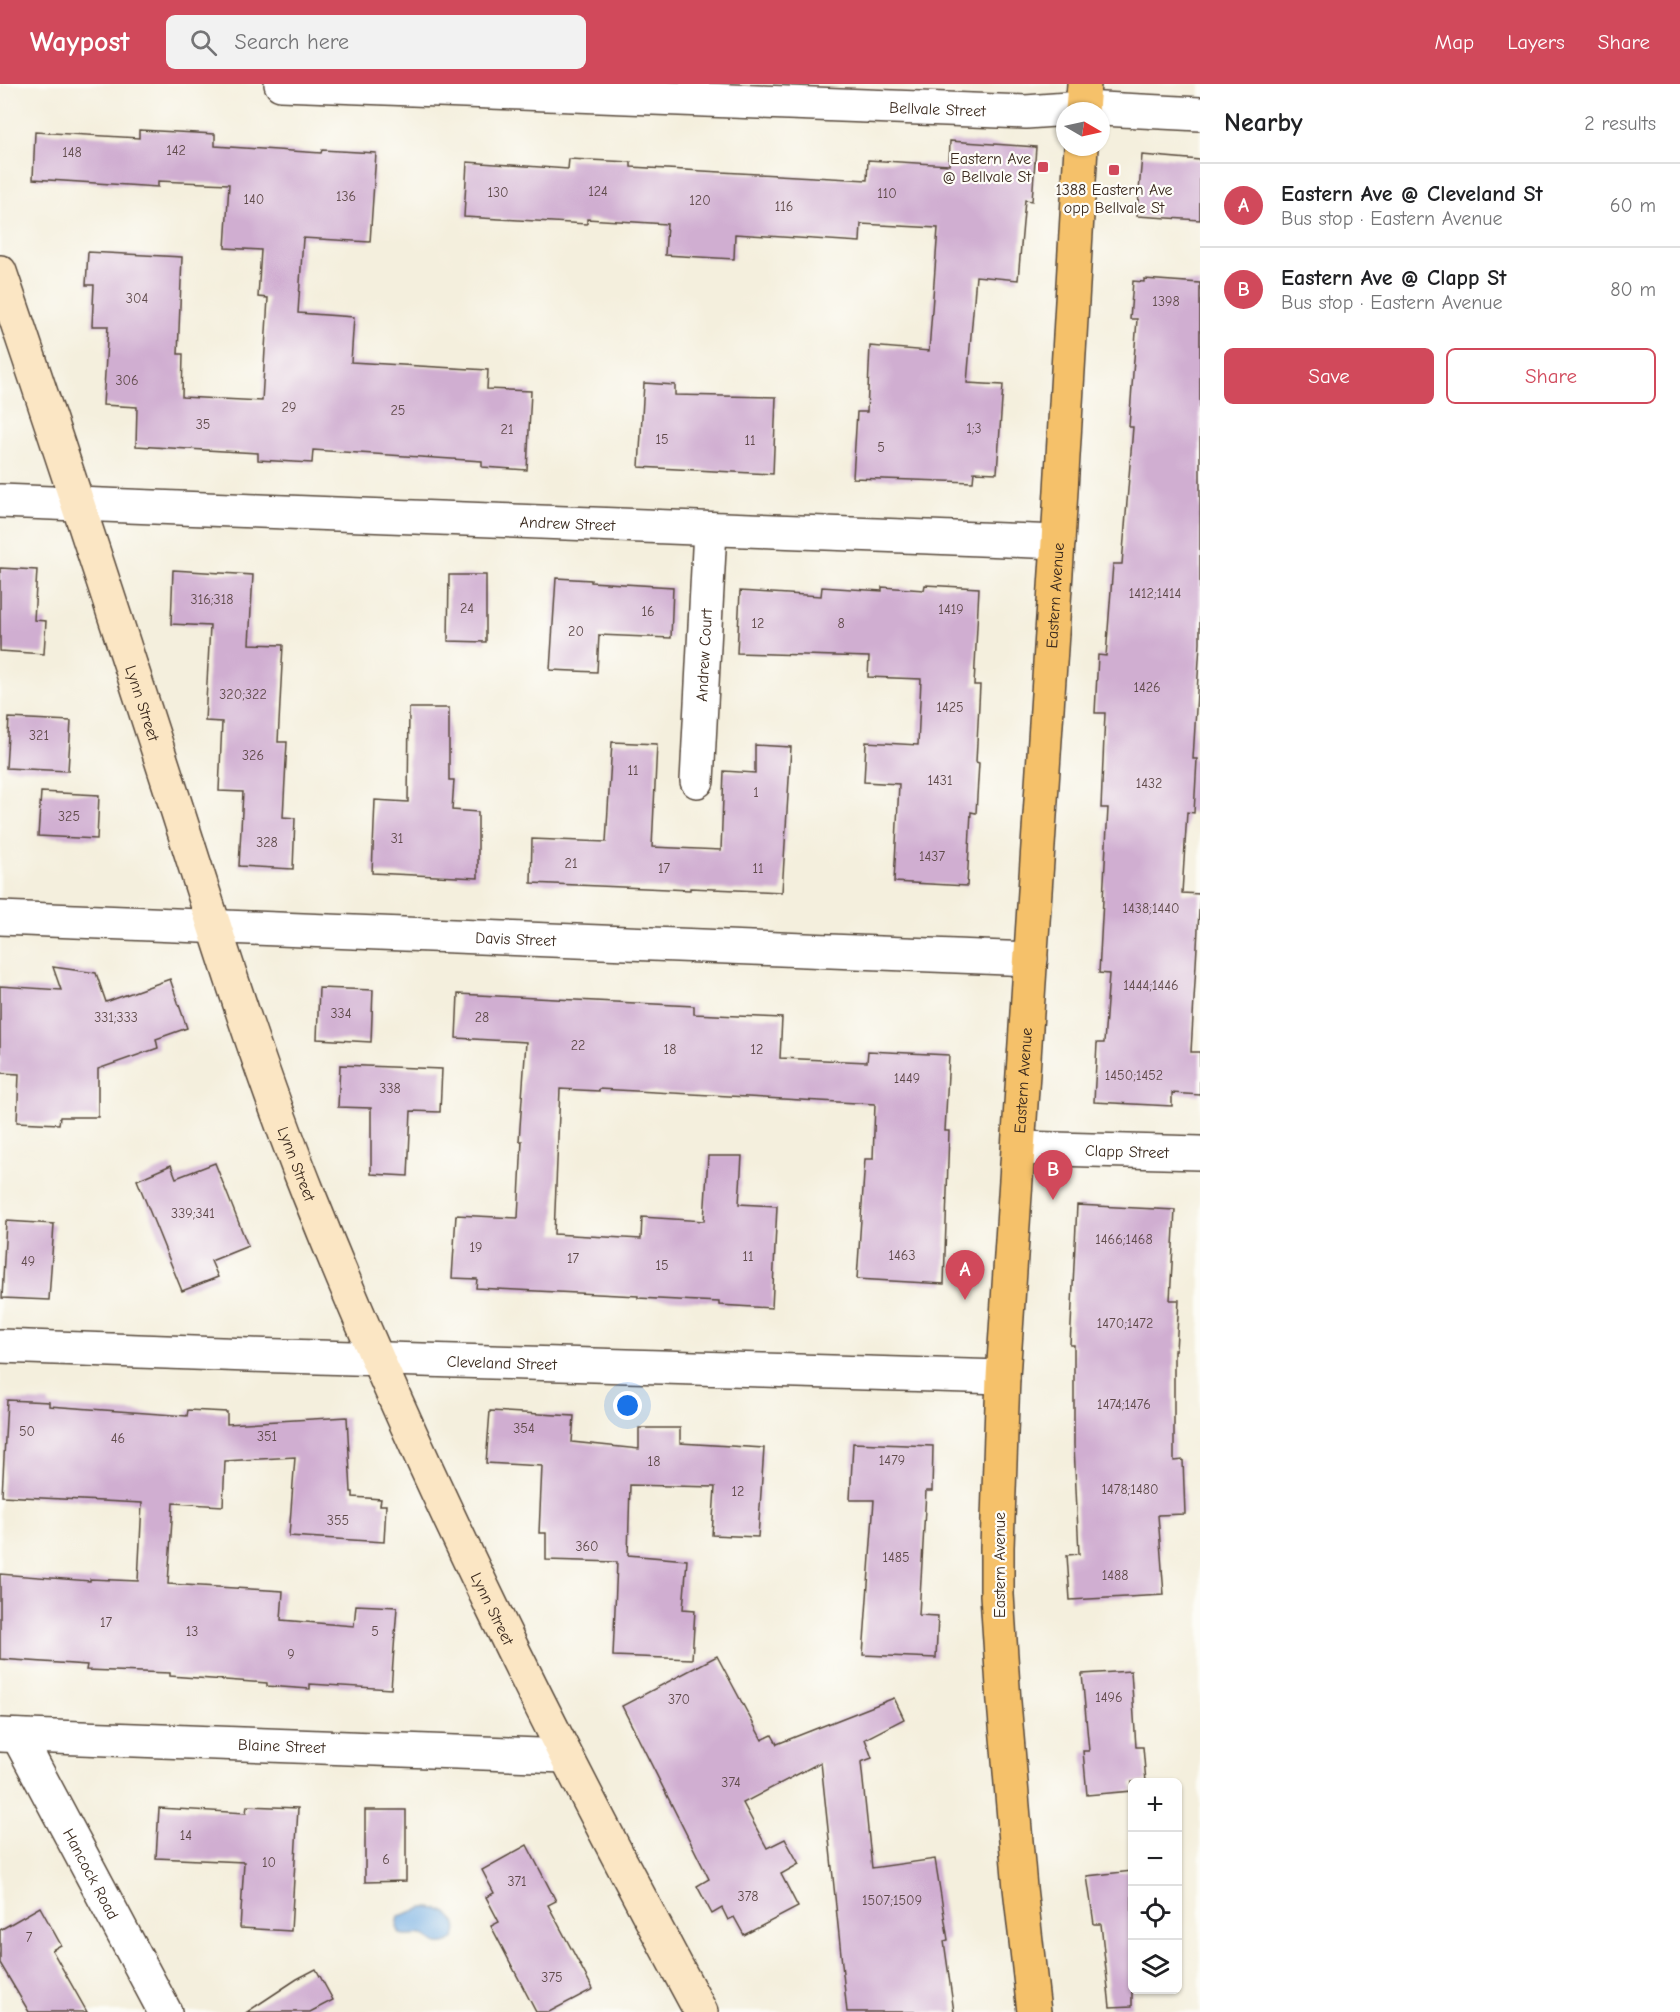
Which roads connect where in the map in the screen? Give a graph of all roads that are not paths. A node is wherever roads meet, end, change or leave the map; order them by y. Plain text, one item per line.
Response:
1 (281, 84) edge
2 (1083, 101) edge
3 (1200, 114) edge
4 (1079, 156) edge
5 (0, 272) edge
6 (0, 501) edge
7 (79, 505) junction
8 (710, 530) junction
9 (1058, 542) junction
10 (697, 781) dead end
11 (0, 918) edge
12 (215, 927) junction
13 (1031, 959) junction
14 (1019, 1148) junction
15 (1200, 1153) edge
16 (0, 1346) edge
17 (377, 1358) junction
18 (1003, 1377) junction
19 (9, 1736) edge
20 (565, 1756) junction
21 (165, 2012) edge
22 (701, 2012) edge
23 (1034, 2012) edge

1 - 2 street, Bellvale Street
2 - 3 street, Bellvale Street
4 - 9 main road, Eastern Avenue
5 - 7 main road, Lynn Street
6 - 7 street, Andrew Street
7 - 8 street, Andrew Street
7 - 12 main road, Lynn Street
8 - 9 street, Andrew Street
8 - 10 street, Andrew Court
9 - 13 main road, Eastern Avenue
11 - 12 street, Davis Street
12 - 13 street, Davis Street
12 - 17 main road, Lynn Street
13 - 14 main road, Eastern Avenue
14 - 15 street, Clapp Street
14 - 18 main road, Eastern Avenue
16 - 17 street, Cleveland Street
17 - 18 street, Cleveland Street
17 - 20 main road, Lynn Street
18 - 23 main road, Eastern Avenue
19 - 20 street, Blaine Street
19 - 21 street, Hancock Road
20 - 22 main road, Lynn Street

